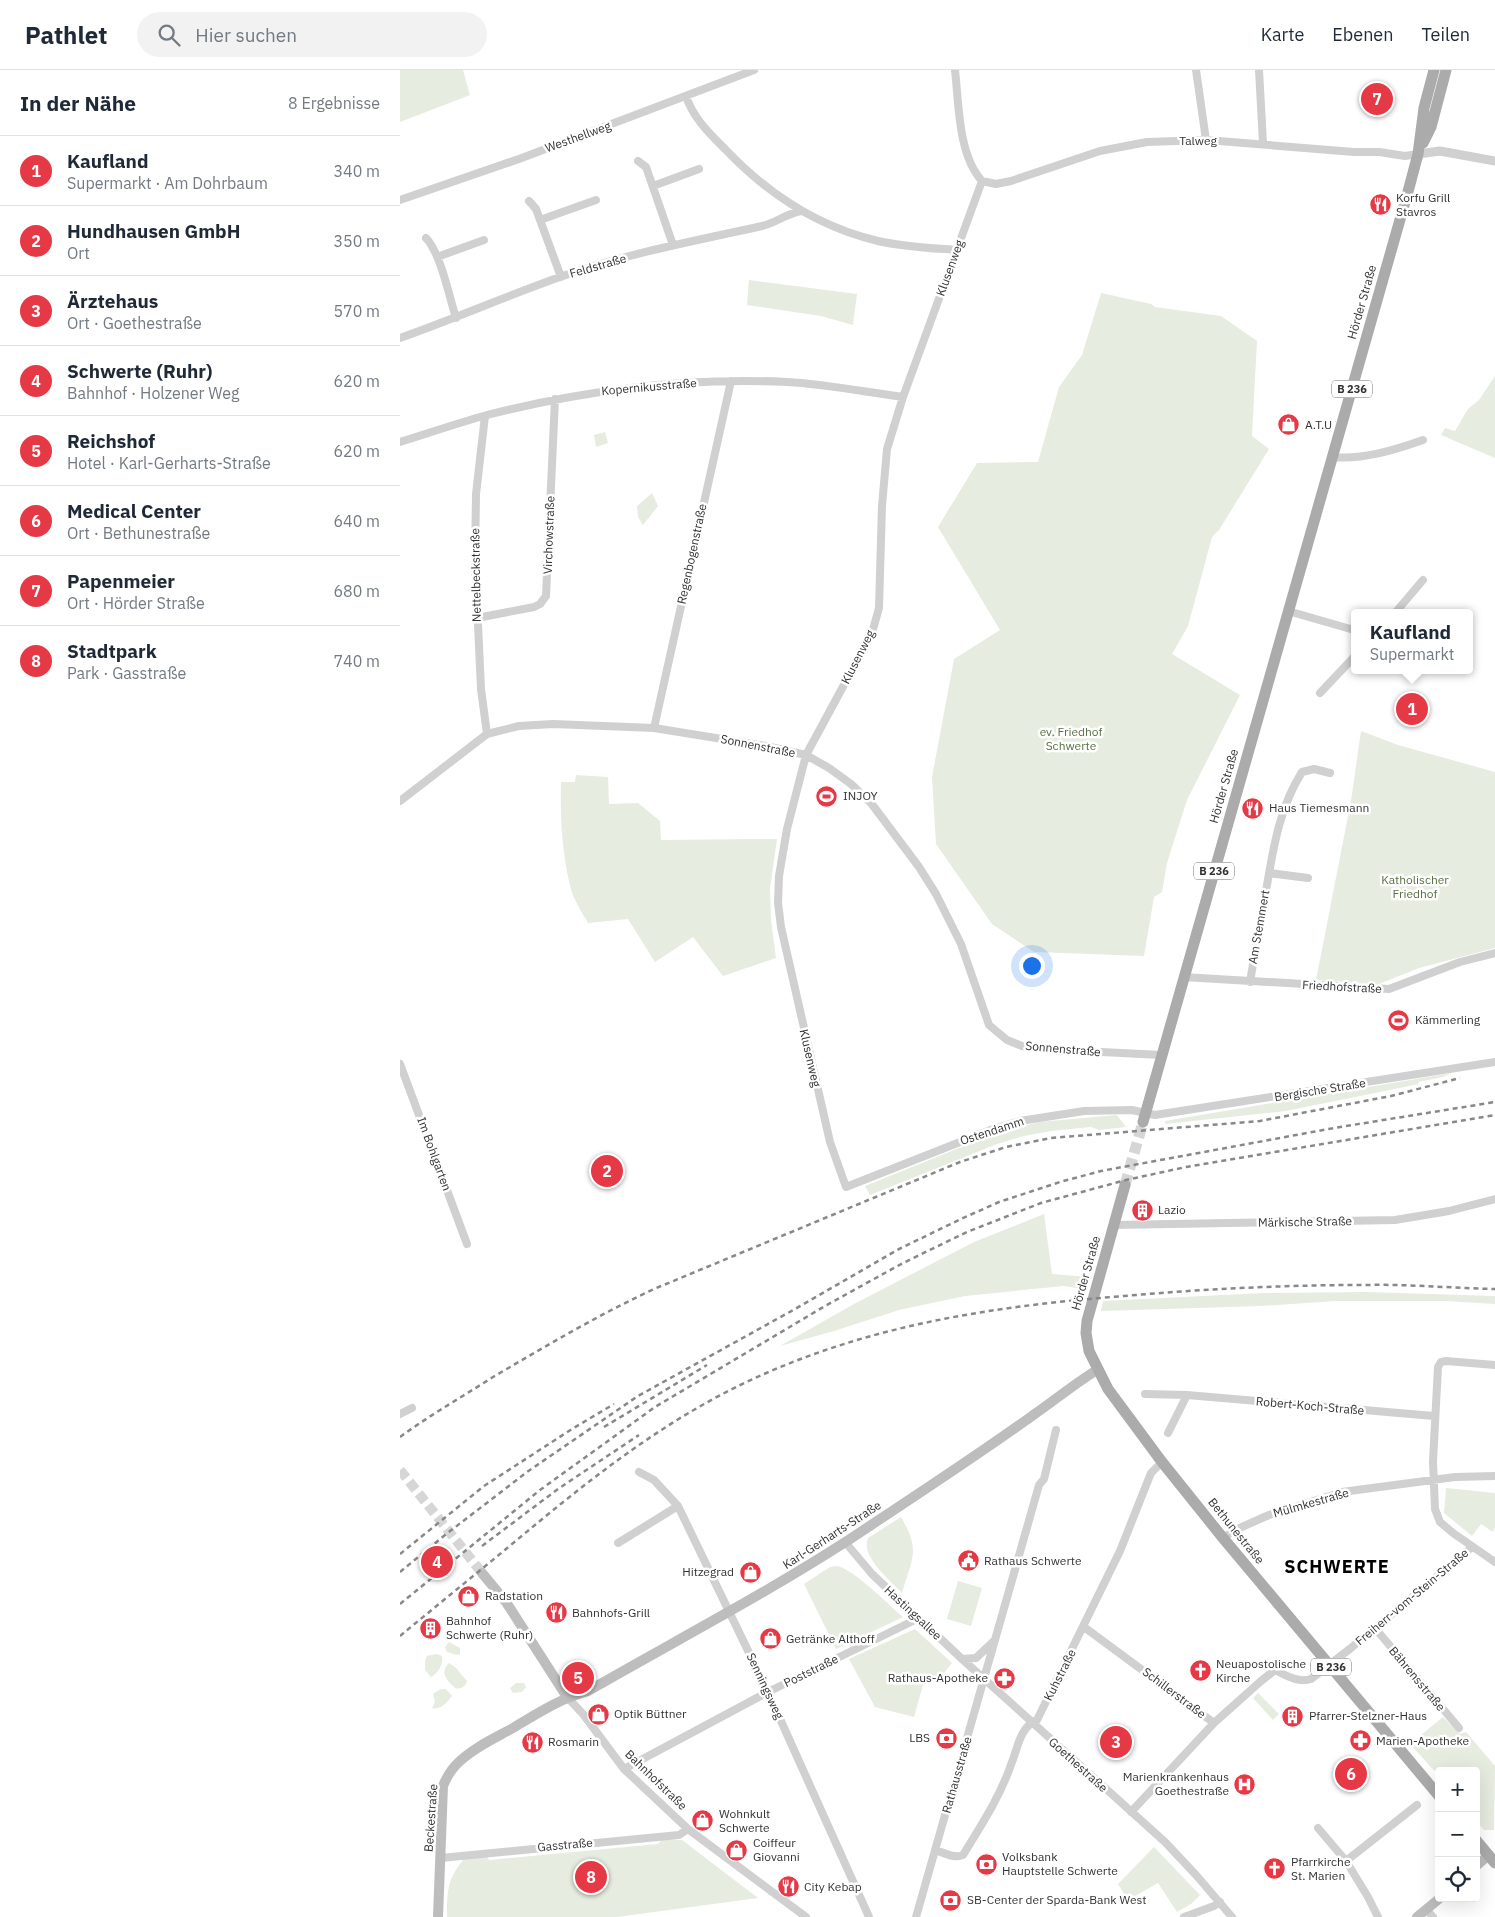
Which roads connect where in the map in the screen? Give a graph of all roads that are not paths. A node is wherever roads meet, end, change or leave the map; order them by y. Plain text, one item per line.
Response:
1 (754, 70) edge
2 (955, 70) edge
3 (1196, 70) edge
4 (1259, 70) edge
5 (1434, 70) edge
6 (1446, 70) edge
7 (686, 96) junction
8 (1206, 140) junction
9 (1263, 144) junction
10 (1418, 154) junction
11 (638, 161) dead end
12 (1495, 161) edge
13 (699, 169) dead end
14 (982, 181) junction
15 (653, 186) junction
16 (400, 200) edge
17 (596, 200) dead end
18 (529, 201) dead end
19 (801, 211) junction
20 (540, 220) junction
21 (426, 238) dead end
22 (484, 240) dead end
23 (672, 245) junction
24 (957, 250) junction
25 (437, 257) junction
26 (561, 277) junction
27 (456, 318) junction
28 (400, 338) edge
29 (730, 381) junction
30 (903, 397) junction
31 (555, 399) junction
32 (485, 416) junction
33 (1423, 440) dead end
34 (400, 442) edge
35 (1333, 457) junction
36 (1423, 580) dead end
37 (1398, 609) edge
38 (1288, 611) junction
39 (477, 618) junction
40 (1351, 629) edge
41 (1351, 660) edge
42 (1320, 693) dead end
43 (654, 728) junction
44 (487, 734) junction
45 (806, 755) junction
46 (1330, 773) dead end
47 (400, 801) edge
48 (1269, 873) junction
49 (1308, 878) dead end
50 (1495, 953) edge
51 (1183, 977) junction
52 (1250, 982) junction
53 (1162, 1055) junction
54 (1495, 1062) edge
55 (400, 1064) edge
56 (1144, 1118) junction
57 (1125, 1184) tunnel mouth
58 (846, 1186) joint
59 (1495, 1199) edge
60 (1113, 1226) junction
61 (467, 1244) dead end
62 (1495, 1365) edge
63 (1096, 1370) junction
64 (1145, 1394) dead end
65 (1187, 1395) junction
66 (412, 1408) dead end
67 (400, 1414) edge
68 (1434, 1416) junction
69 (1056, 1430) dead end
70 (1168, 1433) dead end
71 (1162, 1462) junction
72 (639, 1472) dead end
73 (1495, 1476) edge
74 (1434, 1481) junction
75 (678, 1506) junction
76 (1223, 1538) junction
77 (845, 1542) junction
78 (618, 1543) dead end
79 (1472, 1547) junction
80 (1495, 1562) edge
81 (482, 1573) tunnel mouth
82 (730, 1612) junction
83 (919, 1618) junction
84 (1084, 1627) junction
85 (1375, 1628) junction
86 (995, 1639) junction
87 (962, 1659) junction
88 (1329, 1665) junction
89 (984, 1680) junction
90 (768, 1692) junction
91 (567, 1697) junction
92 (1031, 1723) junction
93 (1214, 1723) junction
94 (1459, 1728) dead end
95 (624, 1769) junction
96 (1435, 1791) edge
97 (1417, 1805) dead end
98 (1130, 1812) junction
99 (1318, 1828) dead end
100 (688, 1829) junction
101 (1480, 1844) edge
102 (936, 1850) junction
103 (1493, 1856) edge
104 (441, 1858) junction
105 (1346, 1861) junction
106 (1480, 1864) edge
107 (1220, 1902) junction
108 (1437, 1902) edge
109 (918, 1913) edge
110 (1430, 1913) edge
111 (438, 1917) edge
112 (806, 1917) edge
113 (868, 1917) edge
114 (1184, 1917) edge
115 (1232, 1917) edge
116 (1378, 1917) edge
117 (1417, 1917) edge

1 - 7 street, Westhellweg
2 - 14 street
3 - 8 street
4 - 9 street
5 - 10 main road, Hörder Straße / B 236
6 - 10 main road, Hörder Straße / B 236
7 - 16 street, Westhellweg
7 - 19 street
8 - 9 street, Talweg
8 - 14 street, Talweg
9 - 10 street, Talweg
10 - 12 street
10 - 35 main road, Hörder Straße / B 236
11 - 15 street
13 - 15 street
14 - 24 street, Klusenweg
15 - 23 street
17 - 20 street
18 - 20 street
19 - 23 street, Feldstraße
19 - 24 street
20 - 26 street
21 - 25 street
22 - 25 street
23 - 26 street, Feldstraße
24 - 30 street, Klusenweg
25 - 27 street
26 - 27 street, Feldstraße
27 - 28 street, Feldstraße
29 - 30 street, Kopernikusstraße
29 - 31 street, Kopernikusstraße
29 - 43 street, Regenbogenstraße
30 - 45 street, Klusenweg
31 - 32 street, Kopernikusstraße
31 - 39 street, Virchowstraße
32 - 34 street, Kopernikusstraße
32 - 39 street, Nettelbeckstraße
33 - 35 street
35 - 38 main road, Hörder Straße / B 236
36 - 37 street
38 - 40 street
38 - 51 main road, Hörder Straße / B 236
39 - 44 street, Nettelbeckstraße
41 - 42 street
43 - 44 street, Sonnenstraße
43 - 45 street, Sonnenstraße
44 - 47 street, Sonnenstraße
45 - 53 street, Sonnenstraße
45 - 58 street, Klusenweg
46 - 48 street, Am Stemmert
48 - 49 street, Am Stemmert
48 - 52 street, Am Stemmert
50 - 52 street, Friedhofstraße
51 - 52 street, Friedhofstraße
51 - 53 main road, Hörder Straße / B 236
53 - 56 main road, Hörder Straße / B 236
54 - 56 street, Bergische Straße
55 - 61 street, Im Bohlgarten
56 - 58 street, Ostendamm
57 - 60 main road, Hörder Straße / B 236
59 - 60 street, Märkische Straße
60 - 63 main road, Hörder Straße / B 236
62 - 68 street
63 - 71 main road, Bethunestraße / B 236
63 - 77 main road, Karl-Gerharts-Straße
64 - 65 street, Robert-Koch-Straße
65 - 68 street, Robert-Koch-Straße
65 - 70 street
66 - 67 street
68 - 74 street
69 - 86 street, Rathausstraße
71 - 76 main road, Bethunestraße / B 236
71 - 84 street, Kuhstraße
72 - 75 street, Senningsweg
73 - 74 street, Mülmkestraße
74 - 76 street, Mülmkestraße
74 - 79 street
75 - 78 street
75 - 82 street, Senningsweg
76 - 88 main road, Bethunestraße / B 236
77 - 82 main road, Karl-Gerharts-Straße
77 - 83 street, Hastingsallee
79 - 80 street
79 - 85 street, Freiherr-vom-Stein-Straße
81 - 91 main road, Bahnhofstraße
82 - 90 street, Senningsweg
82 - 91 main road, Karl-Gerharts-Straße
83 - 87 street, Hastingsallee
83 - 90 street, Poststraße
84 - 92 street, Kuhstraße
84 - 93 street, Schillerstraße
85 - 88 street, Freiherr-vom-Stein-Straße
85 - 94 street, Bährensstraße
86 - 87 street, Rathausstraße
86 - 89 street, Rathausstraße
87 - 89 street, Hastingsallee
88 - 93 street, Freiherr-vom-Stein-Straße
88 - 96 main road, Bethunestraße / B 236
89 - 92 street, Goethestraße
89 - 102 street, Rathausstraße
90 - 95 street, Poststraße
90 - 113 street, Senningsweg
91 - 95 street, Bahnhofstraße
91 - 104 main road, Beckestraße
92 - 98 street, Goethestraße
92 - 102 street, Kuhstraße
93 - 98 street, Schillerstraße
95 - 100 street, Bahnhofstraße
97 - 105 street
98 - 107 street, Goethestraße
99 - 105 street
100 - 104 street, Gasstraße
100 - 112 street, Bahnhofstraße
101 - 103 main road
102 - 109 street, Rathausstraße
103 - 106 main road
104 - 111 main road, Beckestraße
105 - 116 street
107 - 114 street
107 - 115 street, Goethestraße
108 - 110 main road
110 - 117 main road

